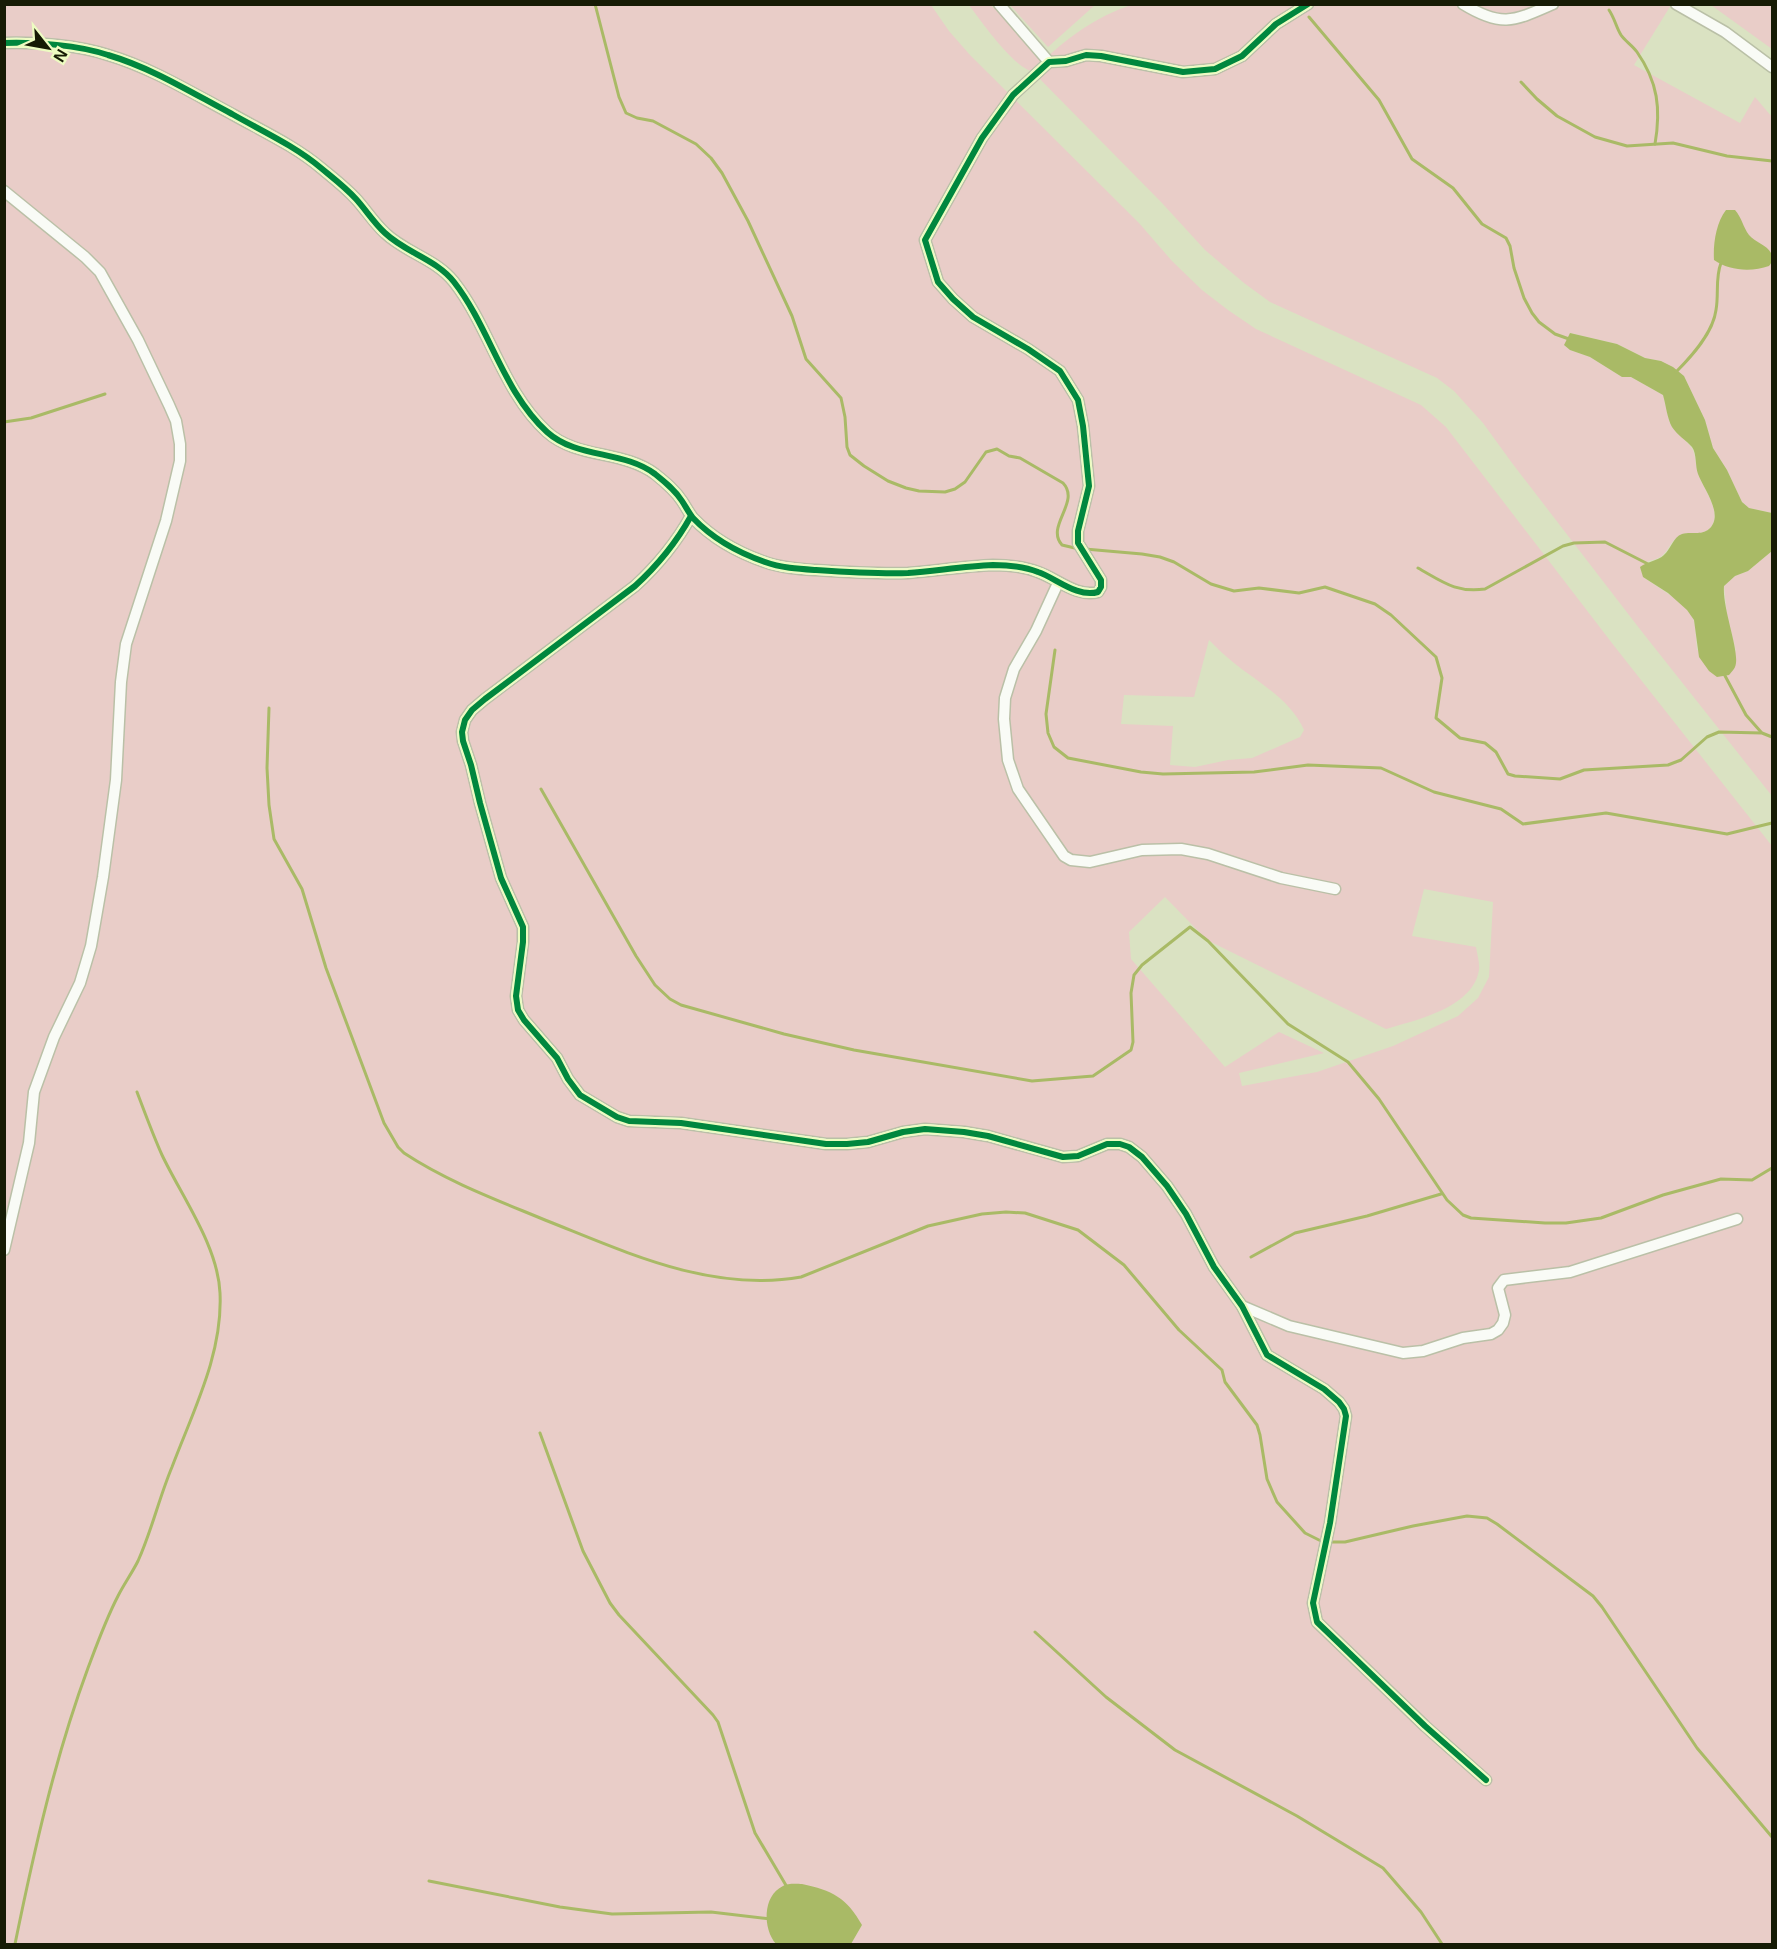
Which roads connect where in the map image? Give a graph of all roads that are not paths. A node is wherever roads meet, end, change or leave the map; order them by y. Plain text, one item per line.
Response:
1 (999, 4) edge
2 (1308, 4) edge
3 (1463, 4) edge
4 (1553, 4) edge
5 (1676, 4) edge
6 (4, 43) edge
7 (1049, 62) junction
8 (1773, 67) edge
9 (4, 191) edge
10 (691, 516) junction
11 (1058, 583) junction
12 (1335, 889) dead end
13 (1737, 1219) dead end
14 (4, 1250) edge
15 (1242, 1306) junction
16 (1486, 1780) dead end

1 - 7 street
2 - 7 street
3 - 4 street
5 - 8 street
6 - 10 street
7 - 11 street
9 - 14 street
10 - 11 street
10 - 15 street
11 - 12 street
13 - 15 street
15 - 16 street

